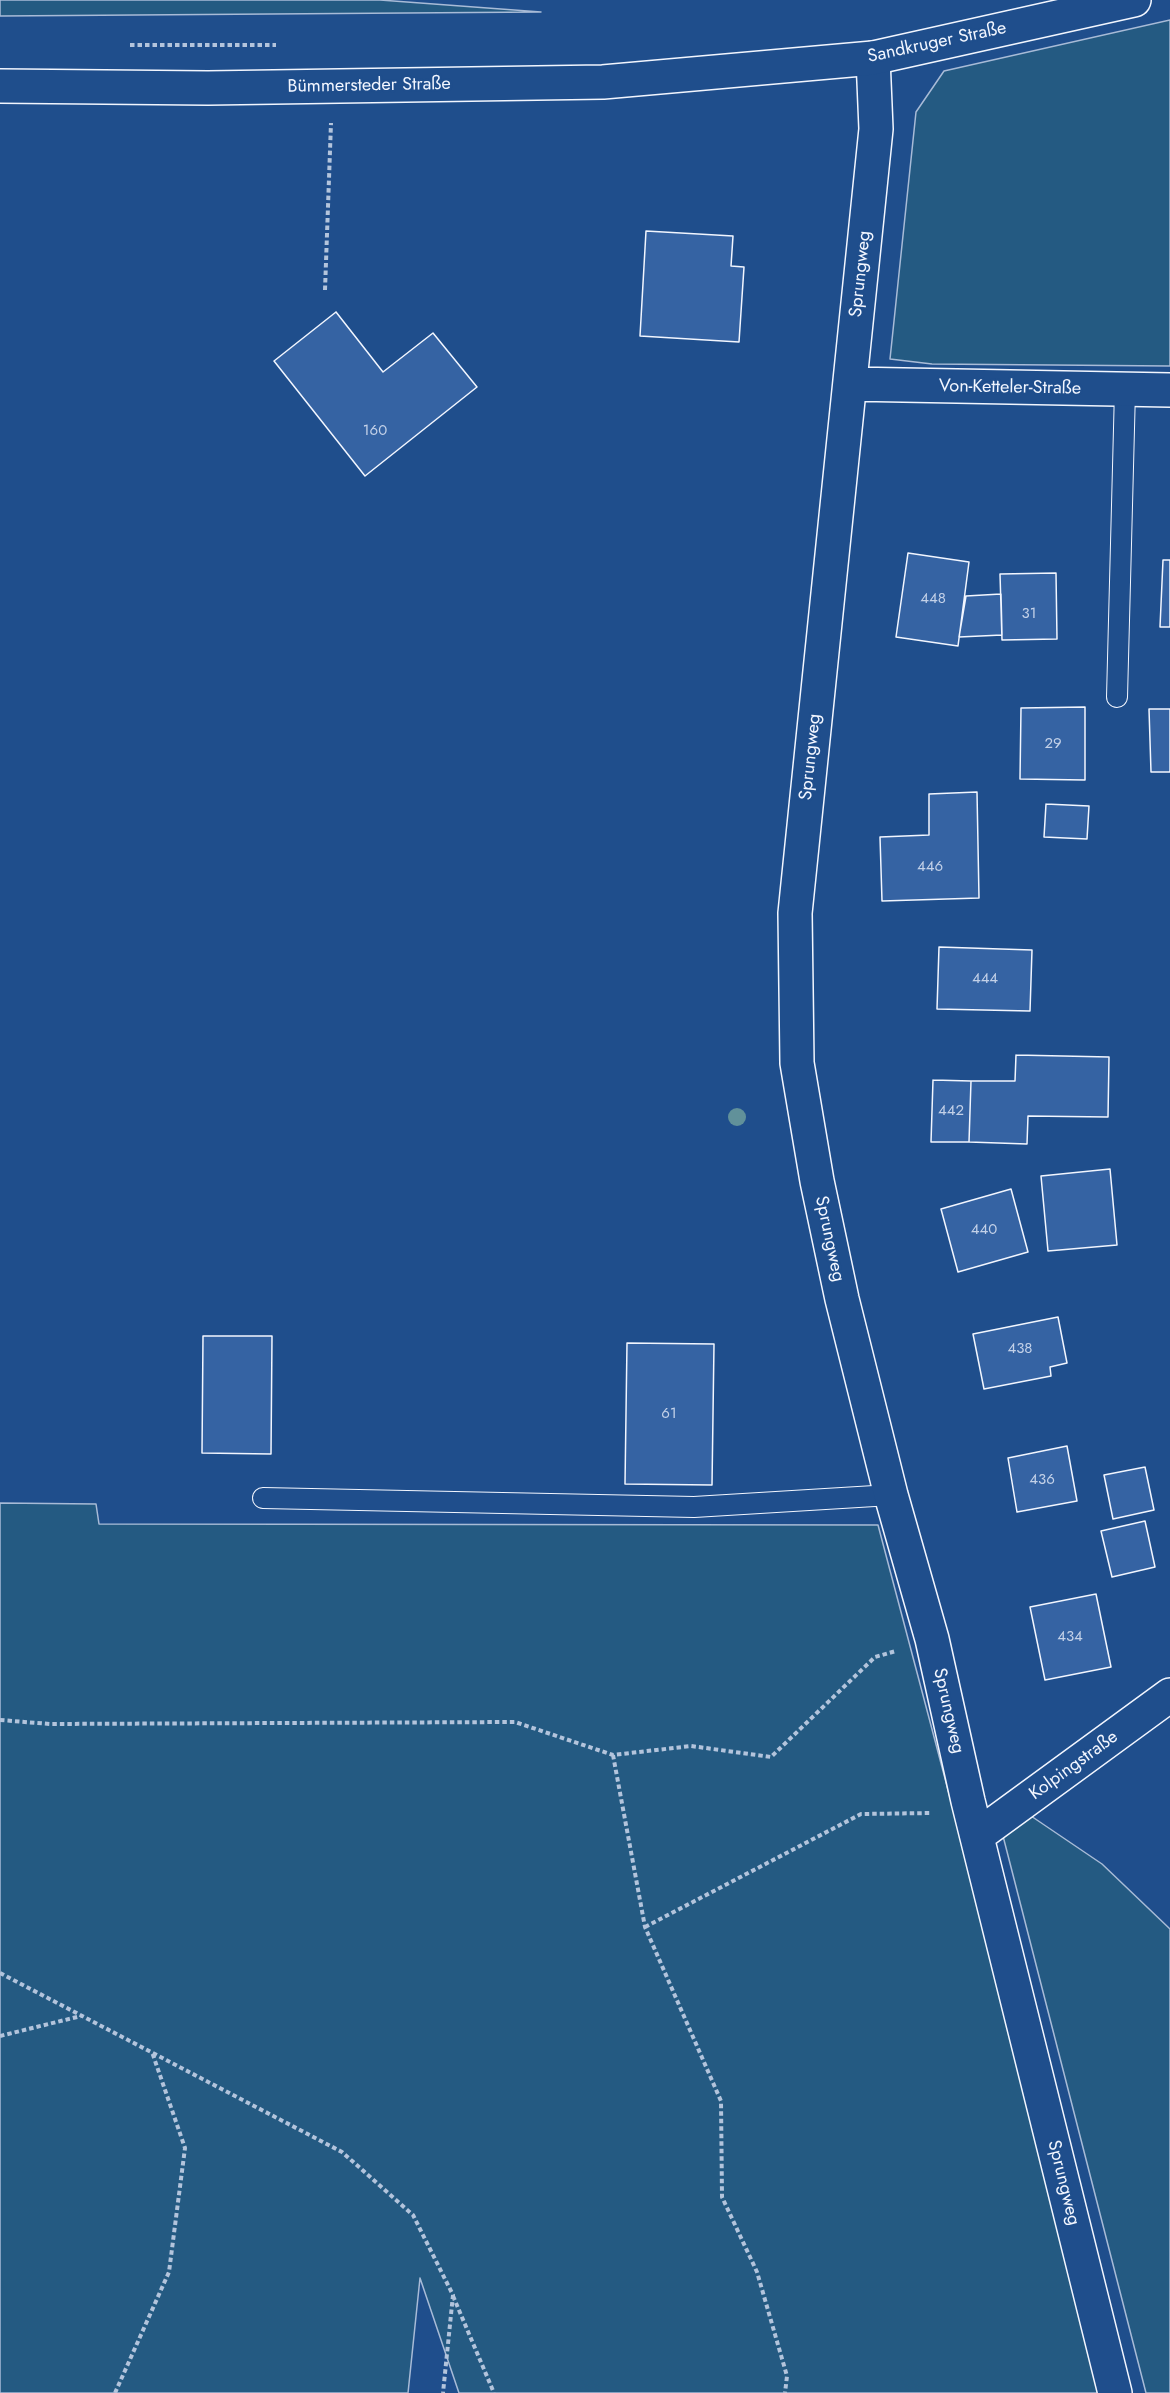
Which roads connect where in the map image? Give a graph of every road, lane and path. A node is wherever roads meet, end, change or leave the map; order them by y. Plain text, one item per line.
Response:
1 (1134, 0) edge
2 (119, 45) dead end
3 (286, 45) dead end
4 (873, 58) junction
5 (737, 71) joint
6 (0, 86) edge
7 (331, 141) dead end
8 (325, 290) dead end
9 (850, 384) junction
10 (1125, 390) junction
11 (1170, 390) edge
12 (1117, 697) dead end
13 (891, 1495) junction
14 (263, 1498) dead end
15 (932, 1639) junction
16 (1170, 1695) edge
17 (0, 1720) edge
18 (613, 1755) junction
19 (968, 1801) junction
20 (977, 1836) junction
21 (645, 1928) junction
22 (0, 1972) edge
23 (82, 2015) junction
24 (0, 2036) edge
25 (152, 2052) junction
26 (453, 2295) junction
27 (115, 2393) edge
28 (443, 2393) edge
29 (494, 2393) edge
30 (785, 2393) edge
31 (1115, 2393) edge

1 - 4 street, Sandkruger Straße
2 - 3 path
4 - 5 street, Sandkruger Straße
4 - 9 street, Sprungweg
5 - 6 street, Bümmersteder Straße
7 - 8 path
9 - 10 street, Von-Ketteler-Straße
9 - 13 street, Sprungweg
10 - 11 street, Von-Ketteler-Straße
10 - 12 lane
13 - 14 lane
13 - 15 street, Sprungweg
15 - 18 path
15 - 19 street, Sprungweg
16 - 20 street, Kolpingstraße
17 - 18 path
18 - 21 path
19 - 20 street, Sprungweg
19 - 21 path
20 - 31 street, Sprungweg
21 - 30 path
22 - 23 path
23 - 24 path
23 - 25 path
25 - 26 path
25 - 27 path
26 - 28 path
26 - 29 path

